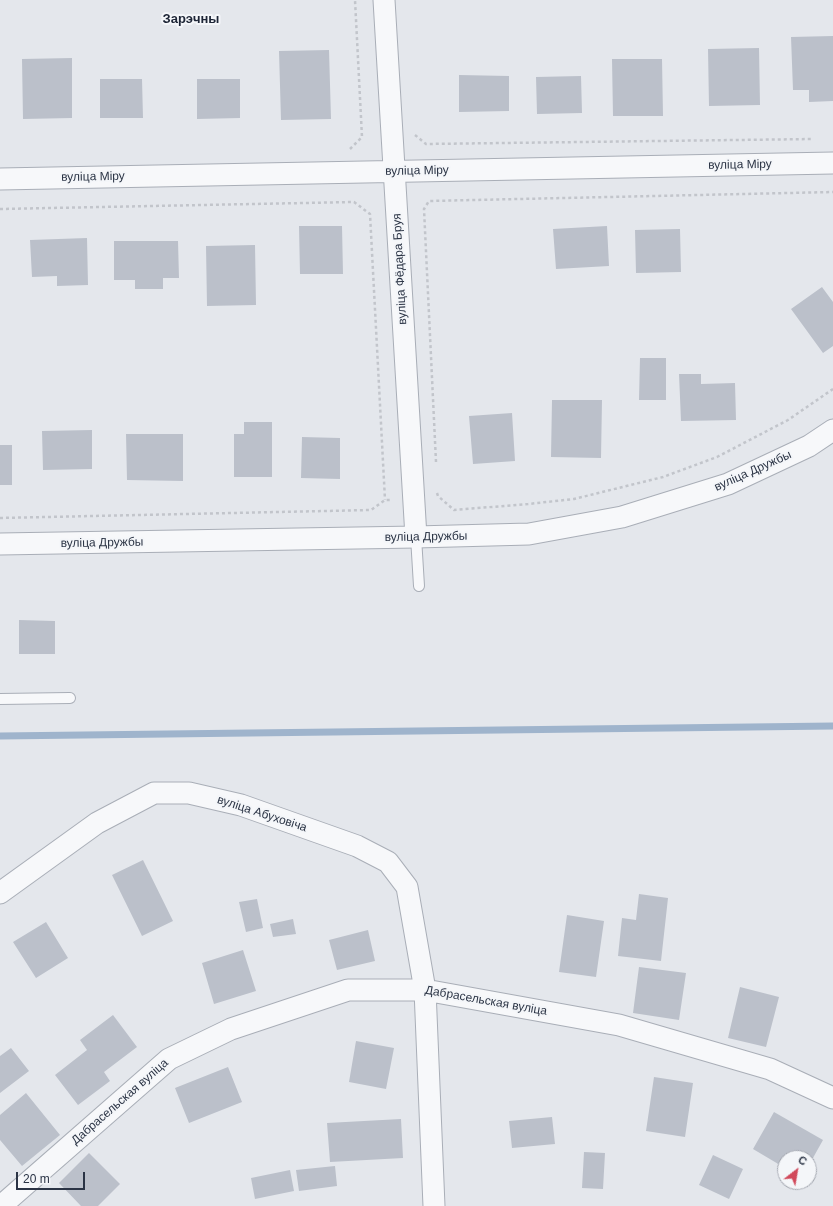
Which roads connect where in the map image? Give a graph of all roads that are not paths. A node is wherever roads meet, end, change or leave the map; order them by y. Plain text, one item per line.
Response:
1 (384, 0) edge
2 (833, 163) edge
3 (394, 171) junction
4 (0, 179) edge
5 (833, 430) edge
6 (416, 537) junction
7 (0, 544) edge
8 (419, 586) dead end
9 (70, 698) dead end
10 (0, 699) edge
11 (0, 893) edge
12 (425, 990) junction
13 (833, 1098) edge
14 (1, 1206) edge
15 (434, 1206) edge

1 - 3 street, вуліца Фёдара Бруя
2 - 3 street, вуліца Міру
3 - 4 street, вуліца Міру
3 - 6 street, вуліца Фёдара Бруя
5 - 6 street, вуліца Дружбы
6 - 7 street, вуліца Дружбы
6 - 8 lane
9 - 10 lane
11 - 12 street, вуліца Абуховіча
12 - 13 street, Дабрасельская вуліца
12 - 14 street, Дабрасельская вуліца
12 - 15 street, вуліца Абуховіча

